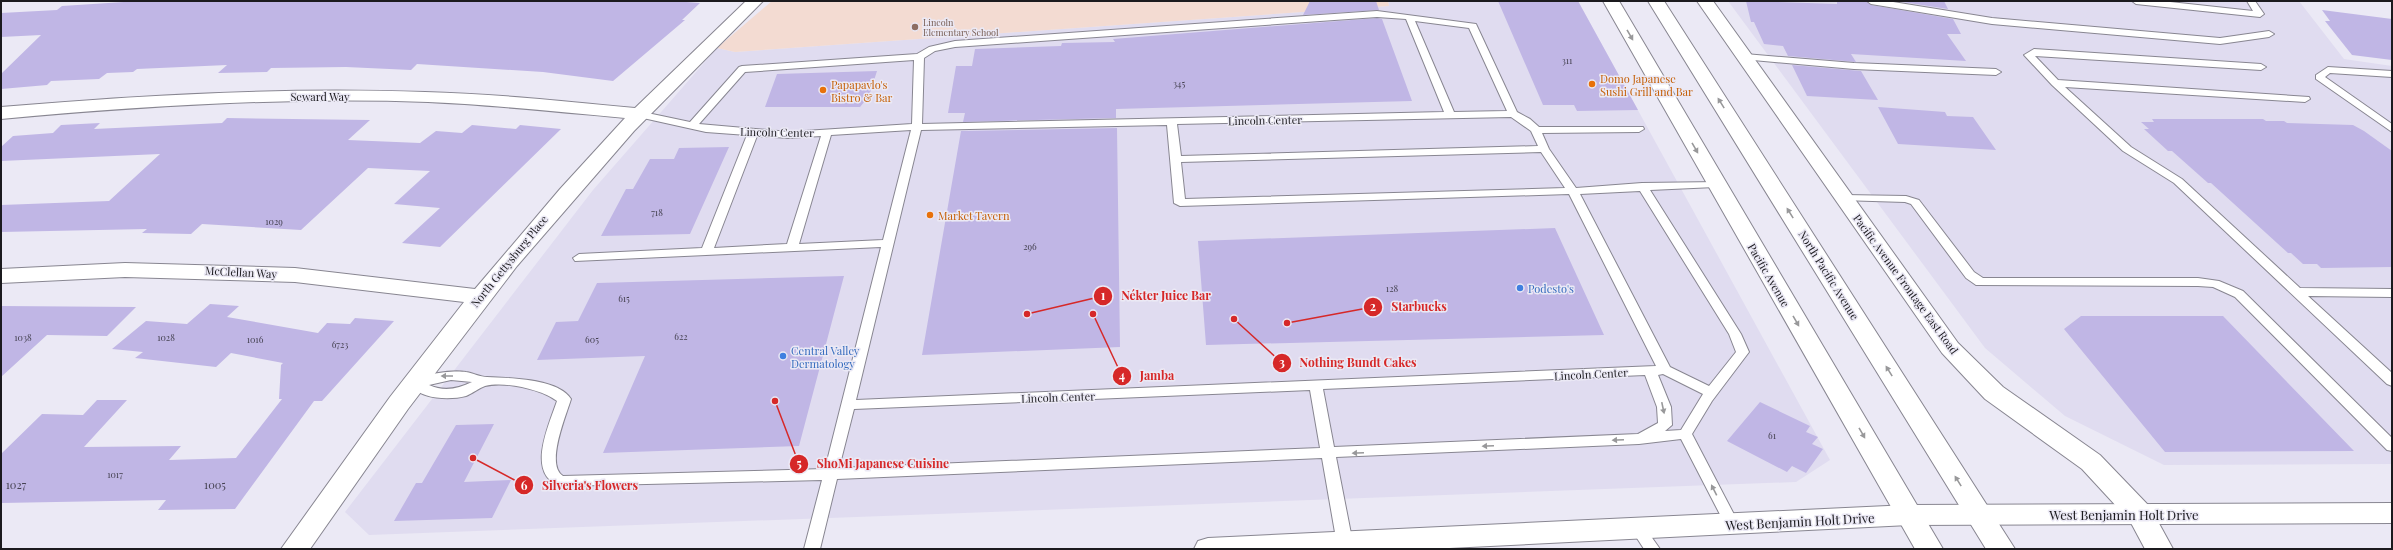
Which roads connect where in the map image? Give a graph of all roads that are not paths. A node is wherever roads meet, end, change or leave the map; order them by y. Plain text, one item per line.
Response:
1 (755, 1) edge
2 (1611, 1) edge
3 (1656, 1) edge
4 (1705, 1) edge
5 (1871, 1) edge
6 (2136, 1) edge
7 (2251, 1) edge
8 (2194, 4) edge
9 (1409, 17) junction
10 (2269, 34) dead end
11 (919, 57) junction
12 (1745, 57) junction
13 (2262, 67) dead end
14 (1996, 72) dead end
15 (2392, 74) edge
16 (2055, 83) junction
17 (2305, 99) dead end
18 (1, 113) edge
19 (638, 114) junction
20 (1514, 114) junction
21 (1451, 116) junction
22 (1172, 122) junction
23 (692, 126) junction
24 (917, 127) junction
25 (1639, 129) dead end
26 (2392, 129) edge
27 (1536, 130) junction
28 (753, 132) junction
29 (827, 132) junction
30 (1544, 149) junction
31 (1176, 159) junction
32 (1715, 184) junction
33 (1642, 186) junction
34 (1573, 191) junction
35 (1844, 198) junction
36 (888, 242) junction
37 (792, 247) junction
38 (707, 251) junction
39 (579, 258) dead end
40 (1, 276) edge
41 (2297, 292) junction
42 (2392, 293) edge
43 (479, 297) junction
44 (1665, 370) junction
45 (1650, 371) junction
46 (2392, 381) edge
47 (415, 385) junction
48 (1316, 386) junction
49 (1711, 393) junction
50 (848, 405) junction
51 (1685, 434) junction
52 (1639, 439) junction
53 (2392, 446) edge
54 (1328, 454) junction
55 (831, 474) junction
56 (2392, 513) edge
57 (1978, 514) junction
58 (2140, 514) junction
59 (1909, 515) junction
60 (1732, 524) junction
61 (1645, 539) edge
62 (1345, 544) junction
63 (295, 549) edge
64 (812, 549) edge
65 (1208, 549) edge
66 (1929, 549) edge
67 (2001, 549) edge
68 (2159, 549) edge

1 - 19 street, North Gettysburg Place
2 -> 32 street, Pacific Avenue
57 -> 3 street, North Pacific Avenue
4 - 12 street, Pacific Avenue Frontage East Road
5 - 10 lane
6 - 8 lane
7 - 8 lane
9 - 11 lane
9 - 20 lane
9 - 21 lane
11 - 23 lane
11 - 24 lane
12 - 14 lane
12 - 35 street, Pacific Avenue Frontage East Road
13 - 16 lane
15 - 26 lane
16 - 17 lane
16 - 41 lane
18 - 19 street, Seward Way
19 - 23 lane, Lincoln Center
19 - 43 street, North Gettysburg Place
20 - 21 lane, Lincoln Center
20 - 27 lane
21 - 22 lane, Lincoln Center
22 - 24 lane, Lincoln Center
22 - 31 lane
23 - 28 lane, Lincoln Center
24 - 29 lane, Lincoln Center
24 - 36 lane
25 - 27 lane
27 - 30 lane
28 - 29 lane, Lincoln Center
28 - 38 lane
29 - 37 lane
30 - 31 lane
30 - 34 lane
31 - 34 lane
32 - 33 lane
32 -> 59 street, Pacific Avenue
33 - 34 lane
33 - 49 lane
34 - 44 lane
35 - 53 lane
35 - 58 street, Pacific Avenue Frontage East Road
36 - 37 lane
36 - 50 lane
37 - 38 lane
38 - 39 lane
40 - 43 street, McClellan Way
41 - 42 lane
41 - 46 lane
43 - 47 street, North Gettysburg Place
44 - 45 lane, Lincoln Center
44 - 49 lane
45 - 48 lane, Lincoln Center
45 -> 52 lane
47 - 55 lane
47 - 63 street, North Gettysburg Place
48 - 50 lane, Lincoln Center
48 - 54 lane
49 - 51 lane
50 - 55 lane
51 - 52 lane
60 -> 51 lane
52 -> 54 lane
54 - 55 lane
54 - 62 lane
55 - 64 lane
56 - 58 street, West Benjamin Holt Drive
57 - 58 street, West Benjamin Holt Drive
57 - 59 street, West Benjamin Holt Drive
57 - 67 street, North Pacific Avenue
58 - 68 street, Pacific Avenue Frontage East Road
59 - 60 street, West Benjamin Holt Drive
59 - 66 street, Pacific Avenue
60 - 61 street, West Benjamin Holt Drive
61 - 62 street, West Benjamin Holt Drive
62 - 65 street, West Benjamin Holt Drive

